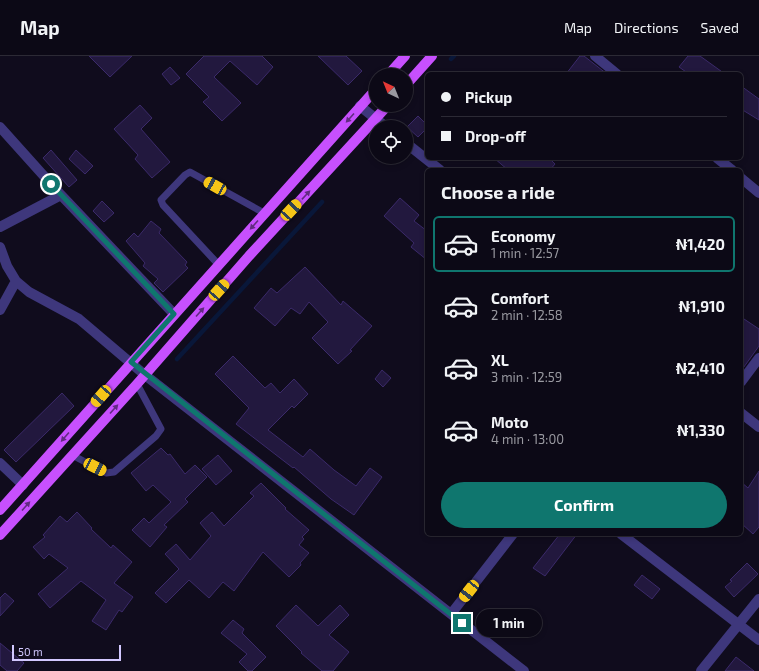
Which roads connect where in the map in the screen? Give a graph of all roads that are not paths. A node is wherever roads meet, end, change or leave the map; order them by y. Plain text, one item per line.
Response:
1 (405, 56) edge
2 (432, 56) edge
3 (595, 56) edge
4 (394, 68) edge
5 (614, 72) edge
6 (413, 77) edge
7 (369, 96) edge
8 (360, 106) junction
9 (382, 112) edge
10 (376, 118) junction
11 (0, 126) edge
12 (413, 149) edge
13 (425, 158) edge
14 (427, 160) edge
15 (720, 160) edge
16 (437, 168) edge
17 (730, 168) edge
18 (743, 180) edge
19 (759, 193) edge
20 (61, 195) junction
21 (264, 213) junction
22 (0, 227) edge
23 (0, 247) edge
24 (218, 264) junction
25 (16, 281) junction
26 (0, 310) edge
27 (174, 314) junction
28 (759, 358) edge
29 (131, 362) junction
30 (145, 375) junction
31 (743, 379) edge
32 (137, 384) junction
33 (743, 415) edge
34 (759, 428) edge
35 (72, 456) junction
36 (0, 463) edge
37 (23, 485) junction
38 (0, 510) edge
39 (0, 534) edge
40 (511, 536) edge
41 (624, 536) edge
42 (759, 599) edge
43 (451, 614) junction
44 (739, 625) junction
45 (759, 640) edge
46 (520, 670) edge
47 (701, 671) edge

1 - 4 main road
2 - 6 main road
3 - 5 street
7 - 8 main road
8 - 10 street
8 -> 21 main road
9 - 10 main road
30 -> 10 main road
11 - 20 street
12 - 13 street
14 - 16 street
15 - 17 street
18 - 19 street
20 - 22 street
20 - 27 street
21 -> 24 main road
21 - 24 lane
23 - 25 street
24 - 27 main road
25 - 26 street
25 - 29 street
27 - 29 main road
28 - 31 street
29 - 30 street
29 -> 37 main road
30 - 32 main road
30 - 43 street
35 -> 32 main road
32 - 35 lane
33 - 34 street
39 -> 35 main road
36 - 37 street
37 - 38 main road
40 - 43 street
41 - 44 street
42 - 44 street
43 - 46 street
44 - 45 street
44 - 47 street

